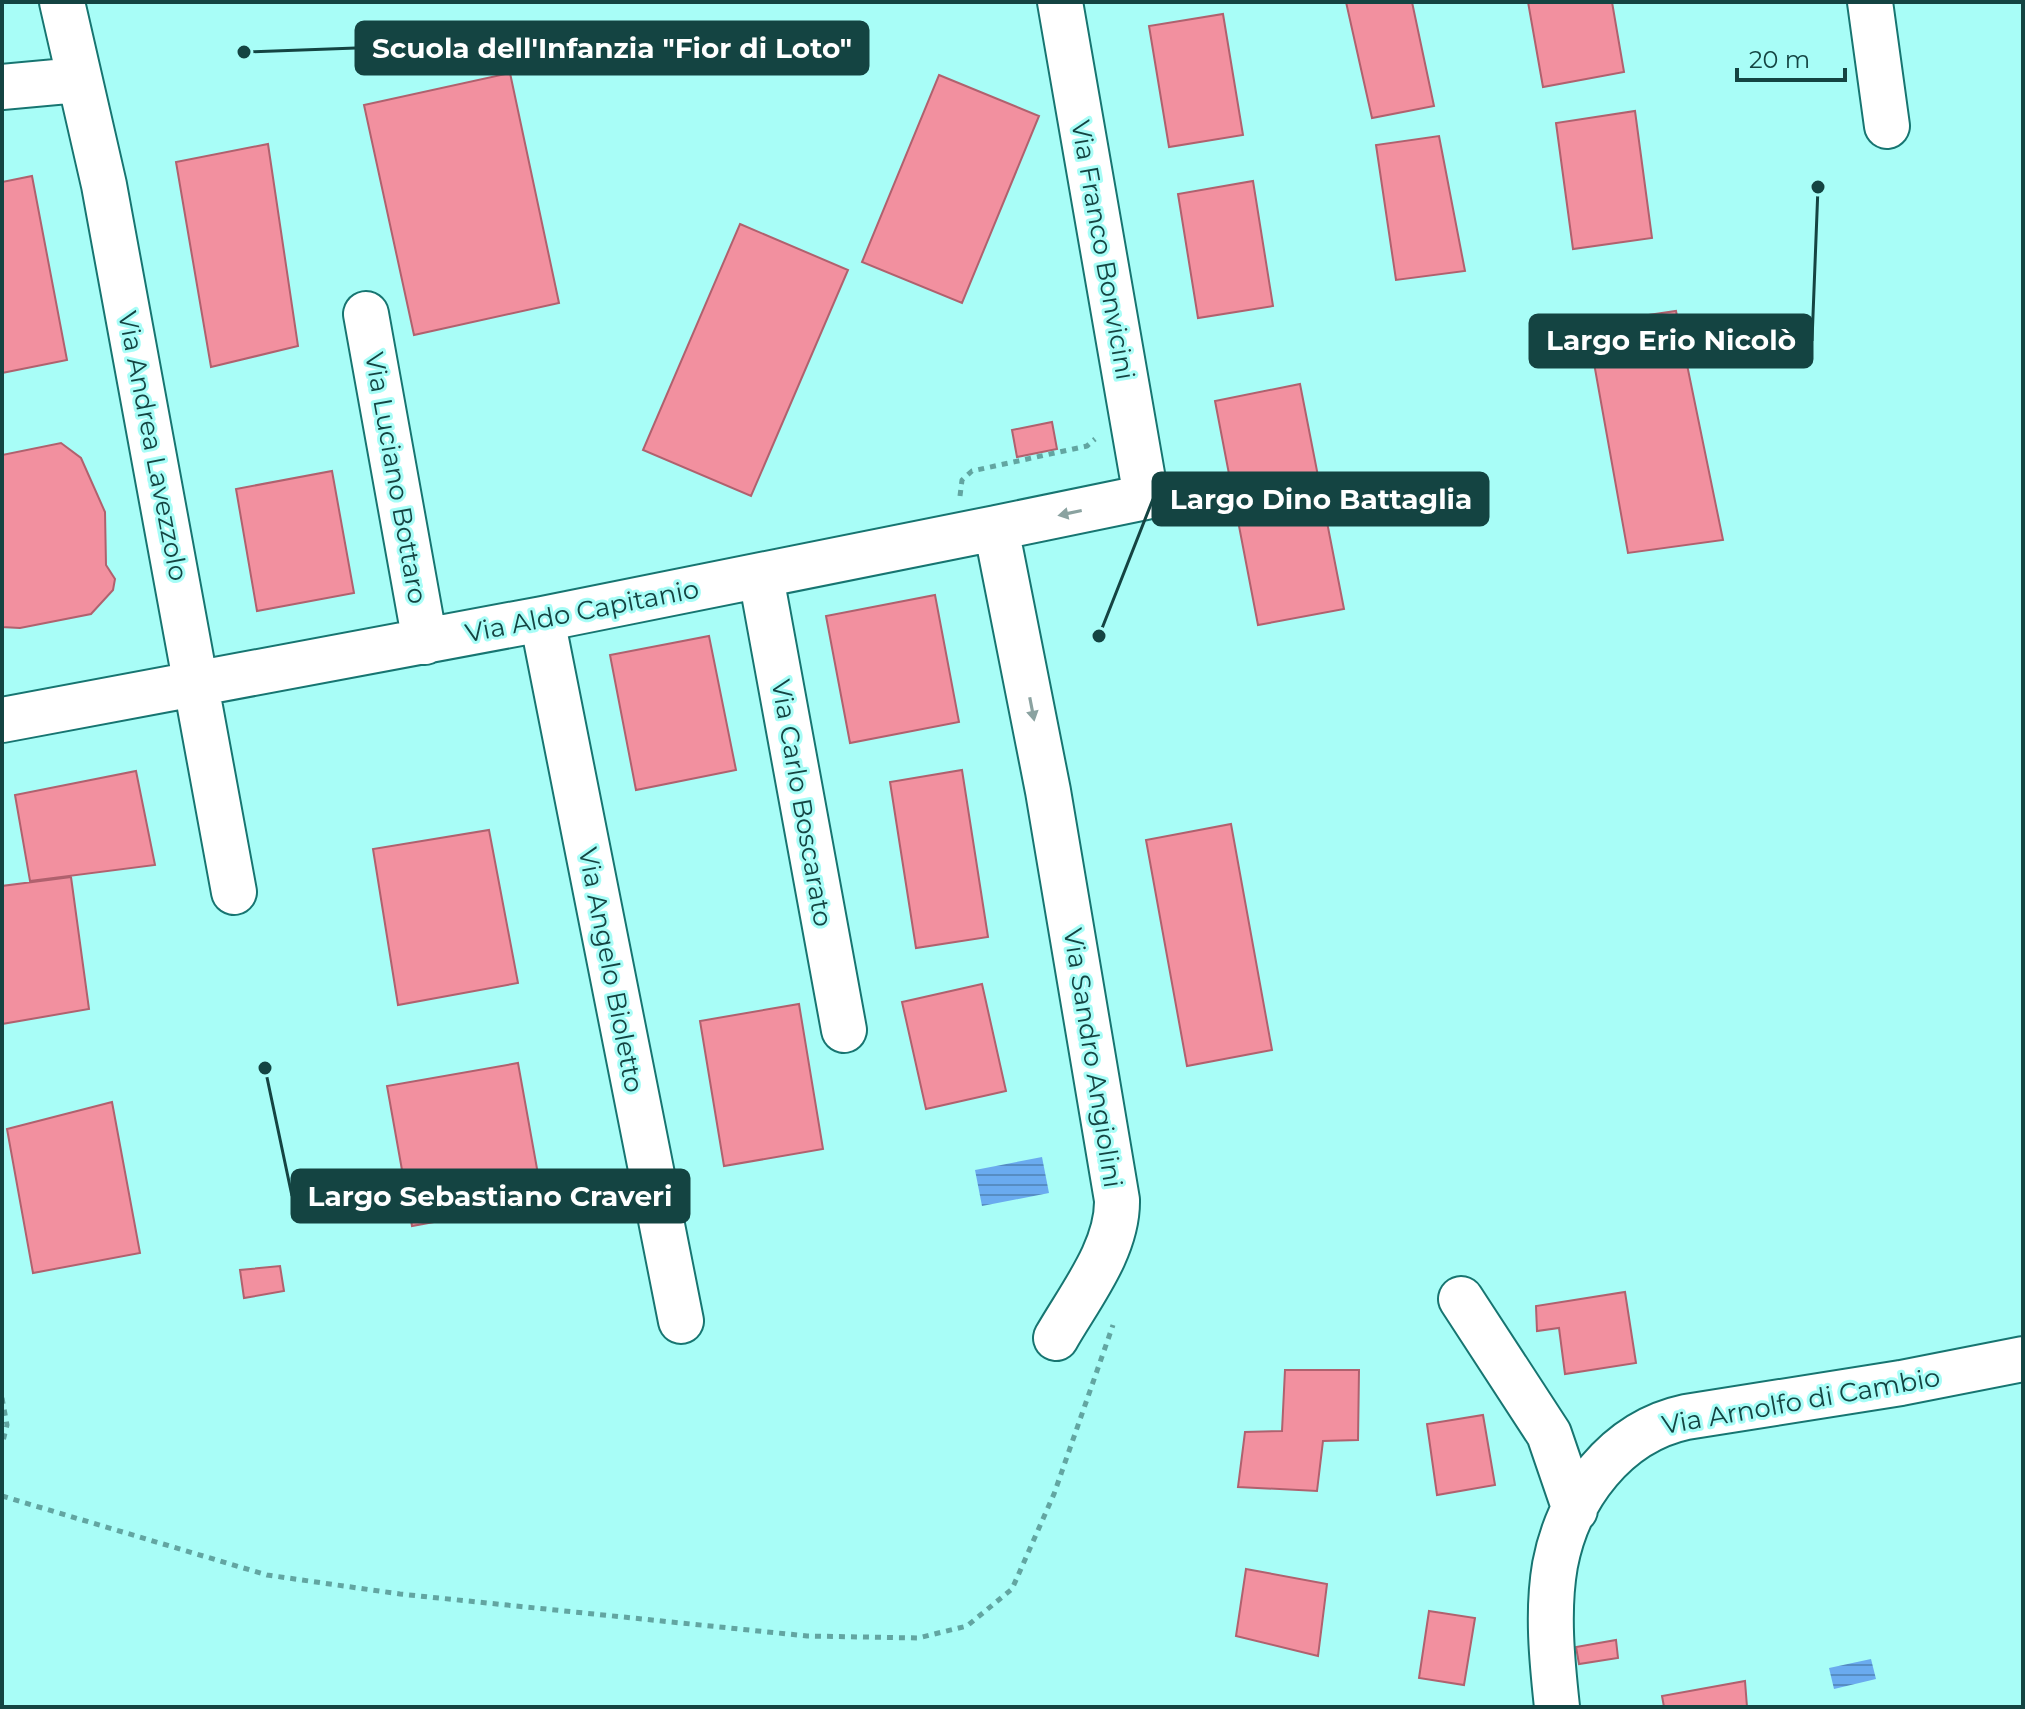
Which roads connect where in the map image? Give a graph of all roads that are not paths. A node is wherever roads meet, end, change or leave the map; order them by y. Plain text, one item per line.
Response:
1 (62, 2) edge
2 (1060, 2) edge
3 (1870, 2) edge
4 (78, 80) junction
5 (2, 87) edge
6 (1887, 126) dead end
7 (366, 314) dead end
8 (1146, 497) joint
9 (981, 532) junction
10 (761, 577) junction
11 (542, 619) junction
12 (425, 642) junction
13 (198, 685) junction
14 (2, 720) edge
15 (234, 892) dead end
16 (844, 1030) dead end
17 (1461, 1299) dead end
18 (681, 1321) dead end
19 (1056, 1338) dead end
20 (2023, 1359) edge
21 (1575, 1510) junction
22 (1557, 1707) edge

1 - 4 street, Via Andrea Lavezzolo
2 - 8 street, Via Franco Bonvicini
3 - 6 street
4 - 5 street
4 - 13 street, Via Andrea Lavezzolo
7 - 12 street, Via Luciano Bottaro
8 -> 9 street, Via Aldo Capitanio
9 - 10 street, Via Aldo Capitanio
9 -> 19 street, Via Sandro Angiolini
10 - 11 street, Via Aldo Capitanio
10 - 16 street, Via Carlo Boscarato
11 - 12 street, Via Aldo Capitanio
11 - 18 street, Via Angelo Bioletto
12 - 13 street, Via Aldo Capitanio
13 - 14 street, Via Aldo Capitanio
13 - 15 street, Via Andrea Lavezzolo
17 - 21 street
20 - 21 street, Via Arnolfo di Cambio
21 - 22 street, Via Arnolfo di Cambio

